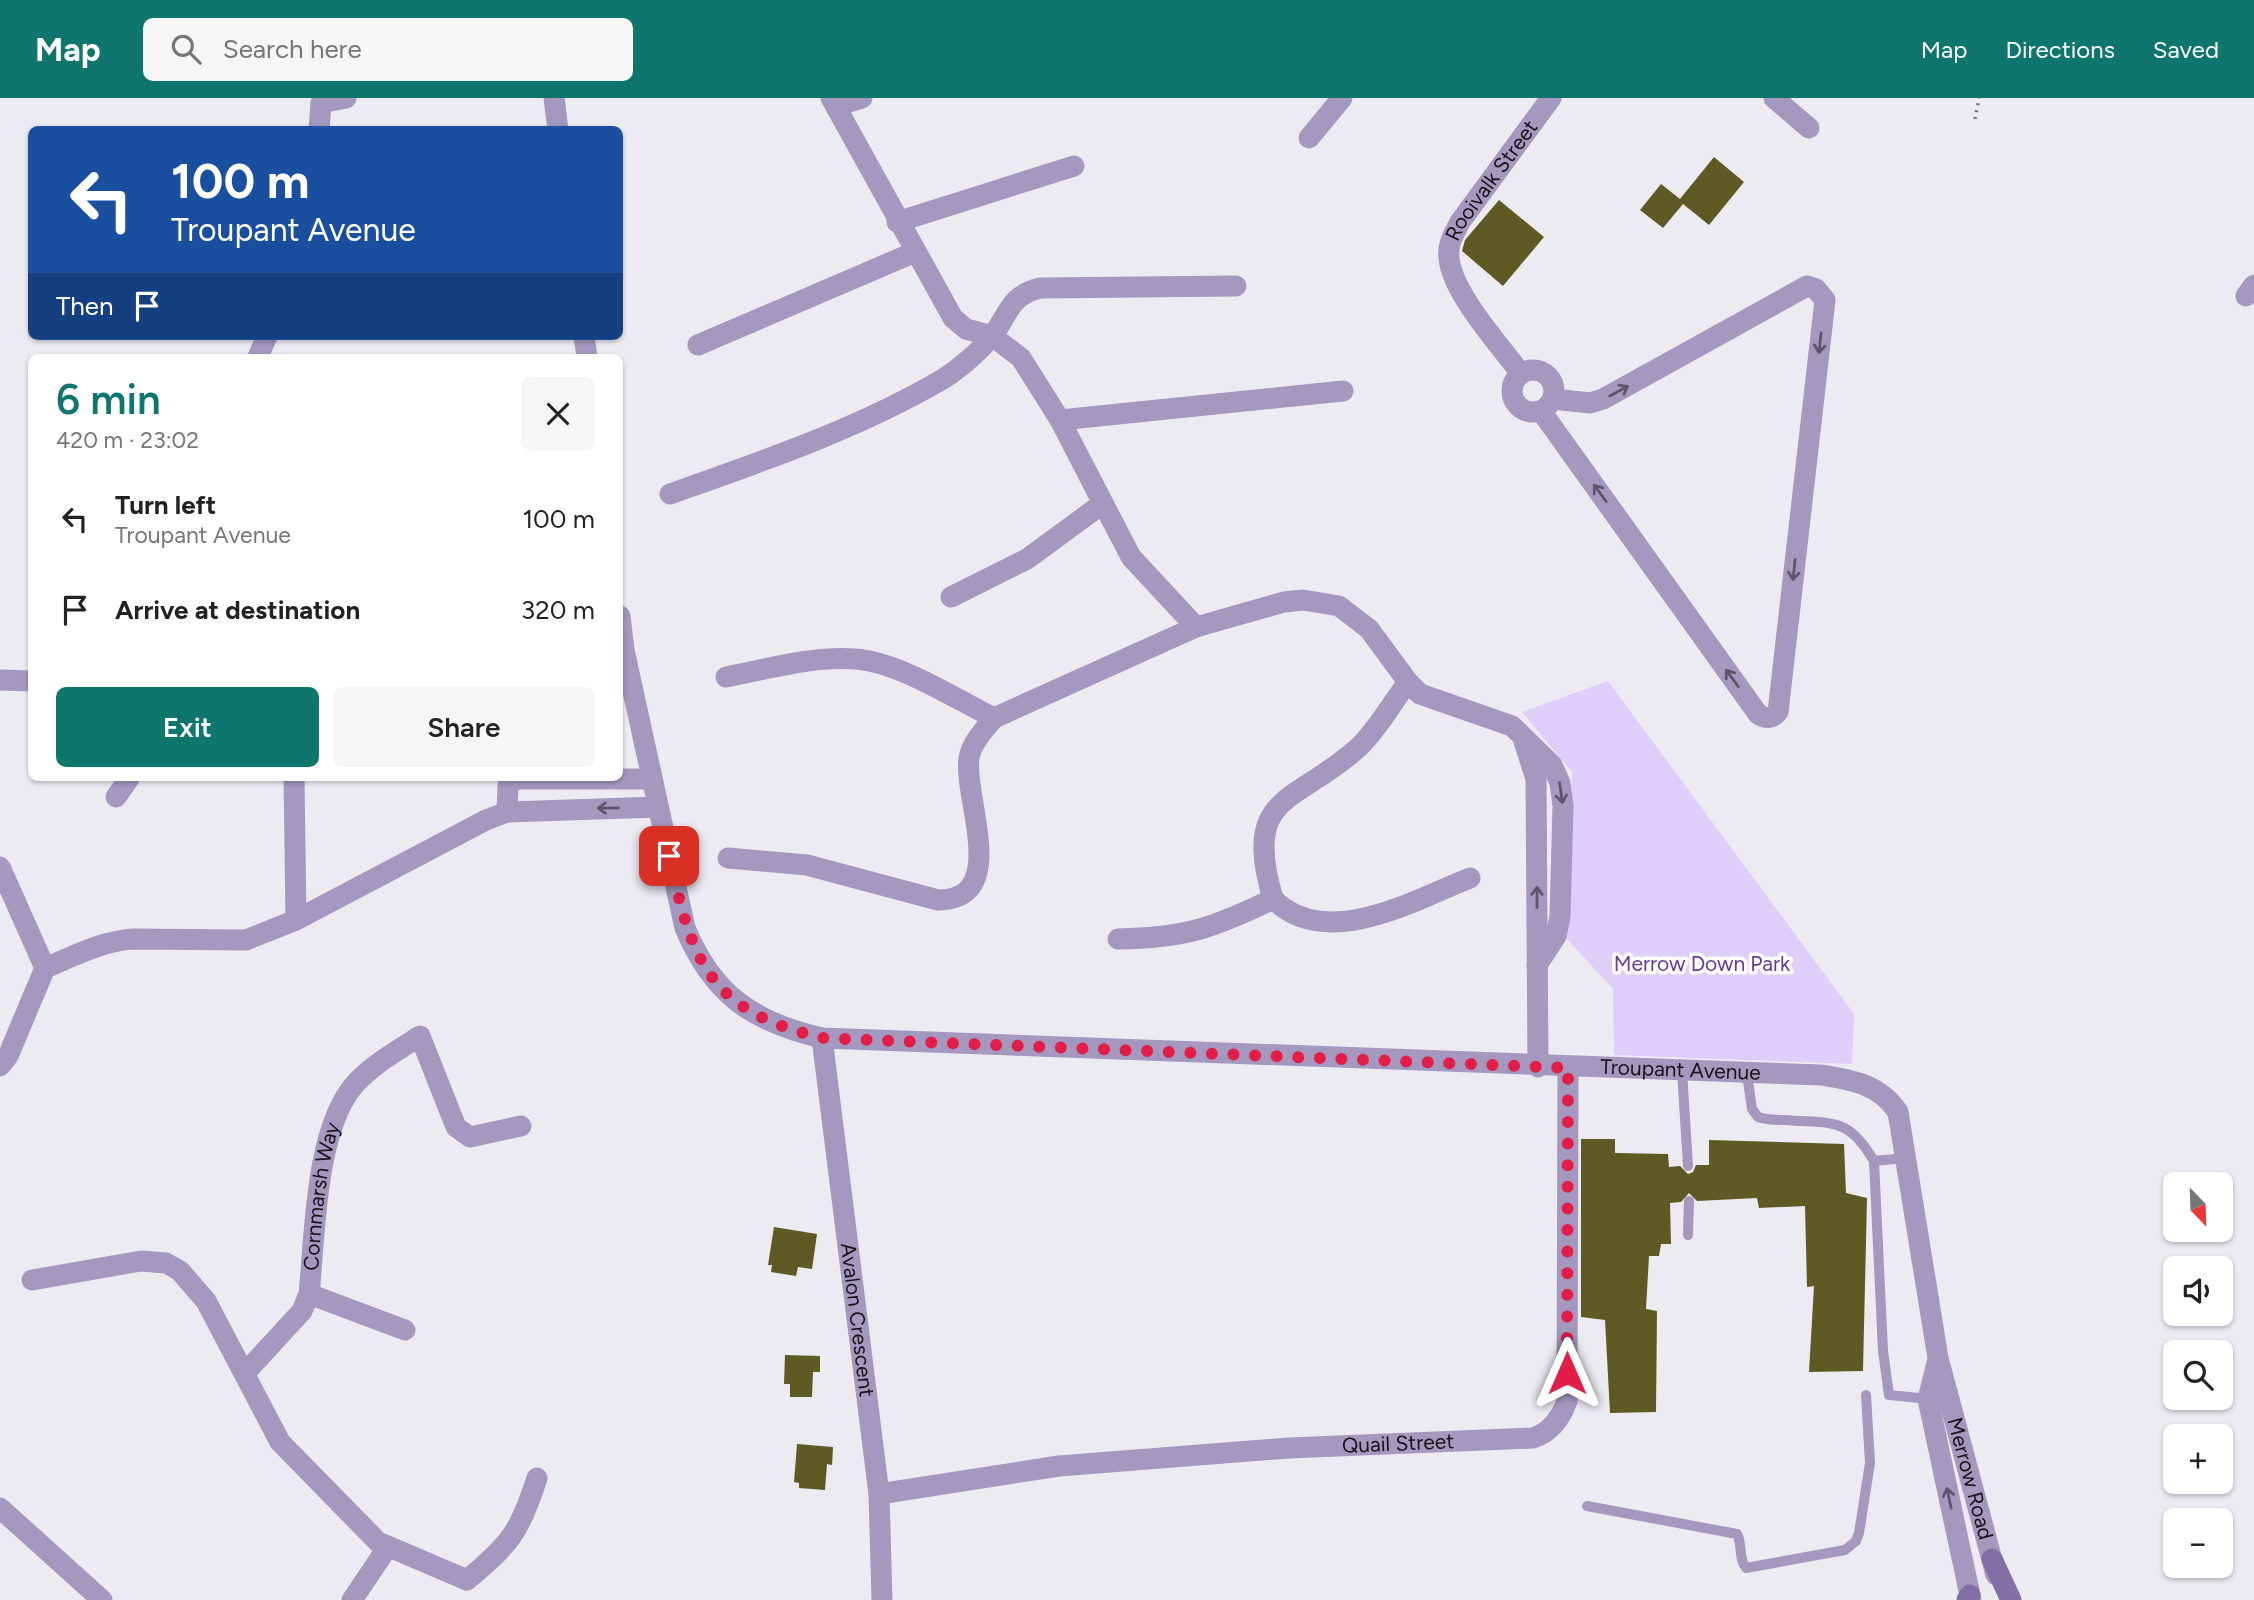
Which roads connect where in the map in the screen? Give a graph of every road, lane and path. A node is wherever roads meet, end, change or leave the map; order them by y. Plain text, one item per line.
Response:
1 (346, 98) edge
2 (554, 98) edge
3 (862, 98) edge
4 (1342, 98) edge
5 (1774, 98) edge
6 (1979, 98) edge
7 (1541, 101) edge
8 (834, 102) edge
9 (1975, 119) dead end
10 (319, 126) edge
11 (558, 126) edge
12 (1809, 128) dead end
13 (1309, 138) dead end
14 (1074, 166) dead end
15 (897, 222) junction
16 (915, 252) junction
17 (1236, 286) dead end
18 (992, 336) junction
19 (698, 345) dead end
20 (1521, 374) junction
21 (1343, 391) dead end
22 (1547, 405) junction
23 (1060, 420) junction
24 (670, 494) dead end
25 (1102, 504) junction
26 (951, 597) dead end
27 (1196, 627) junction
28 (623, 654) edge
29 (726, 677) dead end
30 (0, 680) edge
31 (28, 681) edge
32 (1408, 682) junction
33 (994, 718) junction
34 (623, 779) edge
35 (652, 779) junction
36 (127, 781) edge
37 (294, 781) edge
38 (514, 781) edge
39 (116, 797) dead end
40 (658, 807) junction
41 (507, 812) junction
42 (728, 858) dead end
43 (0, 867) edge
44 (1470, 878) dead end
45 (1273, 899) junction
46 (296, 920) junction
47 (1118, 939) dead end
48 (45, 968) junction
49 (822, 1038) junction
50 (0, 1066) edge
51 (1538, 1067) junction
52 (1568, 1068) junction
53 (1682, 1071) junction
54 (1747, 1074) junction
55 (1898, 1112) joint
56 (521, 1126) dead end
57 (1905, 1158) junction
58 (1874, 1161) junction
59 (1688, 1166) dead end
60 (1689, 1201) dead end
61 (1688, 1235) dead end
62 (32, 1280) dead end
63 (309, 1294) junction
64 (405, 1330) dead end
65 (245, 1373) junction
66 (1866, 1395) dead end
67 (1937, 1398) junction
68 (537, 1478) dead end
69 (879, 1494) junction
70 (1587, 1506) dead end
71 (0, 1508) edge
72 (387, 1548) junction
73 (1992, 1559) junction
74 (468, 1590) edge
75 (1969, 1598) edge
76 (102, 1600) edge
77 (352, 1600) edge
78 (882, 1600) edge
79 (2001, 1600) edge
80 (2011, 1600) edge

1 - 10 street
2 - 11 street
3 - 8 street
4 - 13 street
5 - 12 street
6 - 9 path
7 - 20 street, Rooivalk Street
8 - 15 street
14 - 15 street
15 - 16 street
16 - 18 street
16 - 19 street
17 - 18 street
18 - 23 street
18 - 24 street
20 - 22 street
20 - 22 street
21 - 23 street
22 -> 22 street
23 - 25 street
25 - 26 street
25 - 27 street
27 - 32 street
27 - 33 street
28 - 35 street, Troupant Avenue
29 - 33 street
30 - 31 street
32 - 45 street
32 - 51 street
33 - 42 street
34 - 35 street
35 - 40 street, Troupant Avenue
36 - 39 street
37 - 46 street
38 - 41 street
40 -> 41 street
40 - 49 street, Troupant Avenue
41 - 46 street
43 - 48 street
44 - 45 street
45 - 47 street
46 - 48 street
48 - 50 street
49 - 51 street, Troupant Avenue
49 - 69 street, Avalon Crescent
51 - 52 street, Troupant Avenue
52 - 53 street, Troupant Avenue
52 - 69 street, Quail Street
53 - 54 street, Troupant Avenue
53 - 59 lane
54 - 55 street, Troupant Avenue
54 - 58 lane
55 - 57 street, Merrow Road
56 - 63 street, Cornmarsh Way
57 - 58 lane
57 - 67 street, Merrow Road
58 - 67 lane
60 - 61 lane
62 - 65 street
63 - 64 street
63 - 65 street, Cornmarsh Way
65 - 72 street
66 - 70 lane
67 - 73 street, Merrow Road
75 -> 67 street, Merrow Road
68 - 74 street
69 - 78 street, Avalon Crescent
71 - 76 street
72 - 74 street
72 - 77 street
73 - 79 street, Merrow Road
73 - 80 main road

